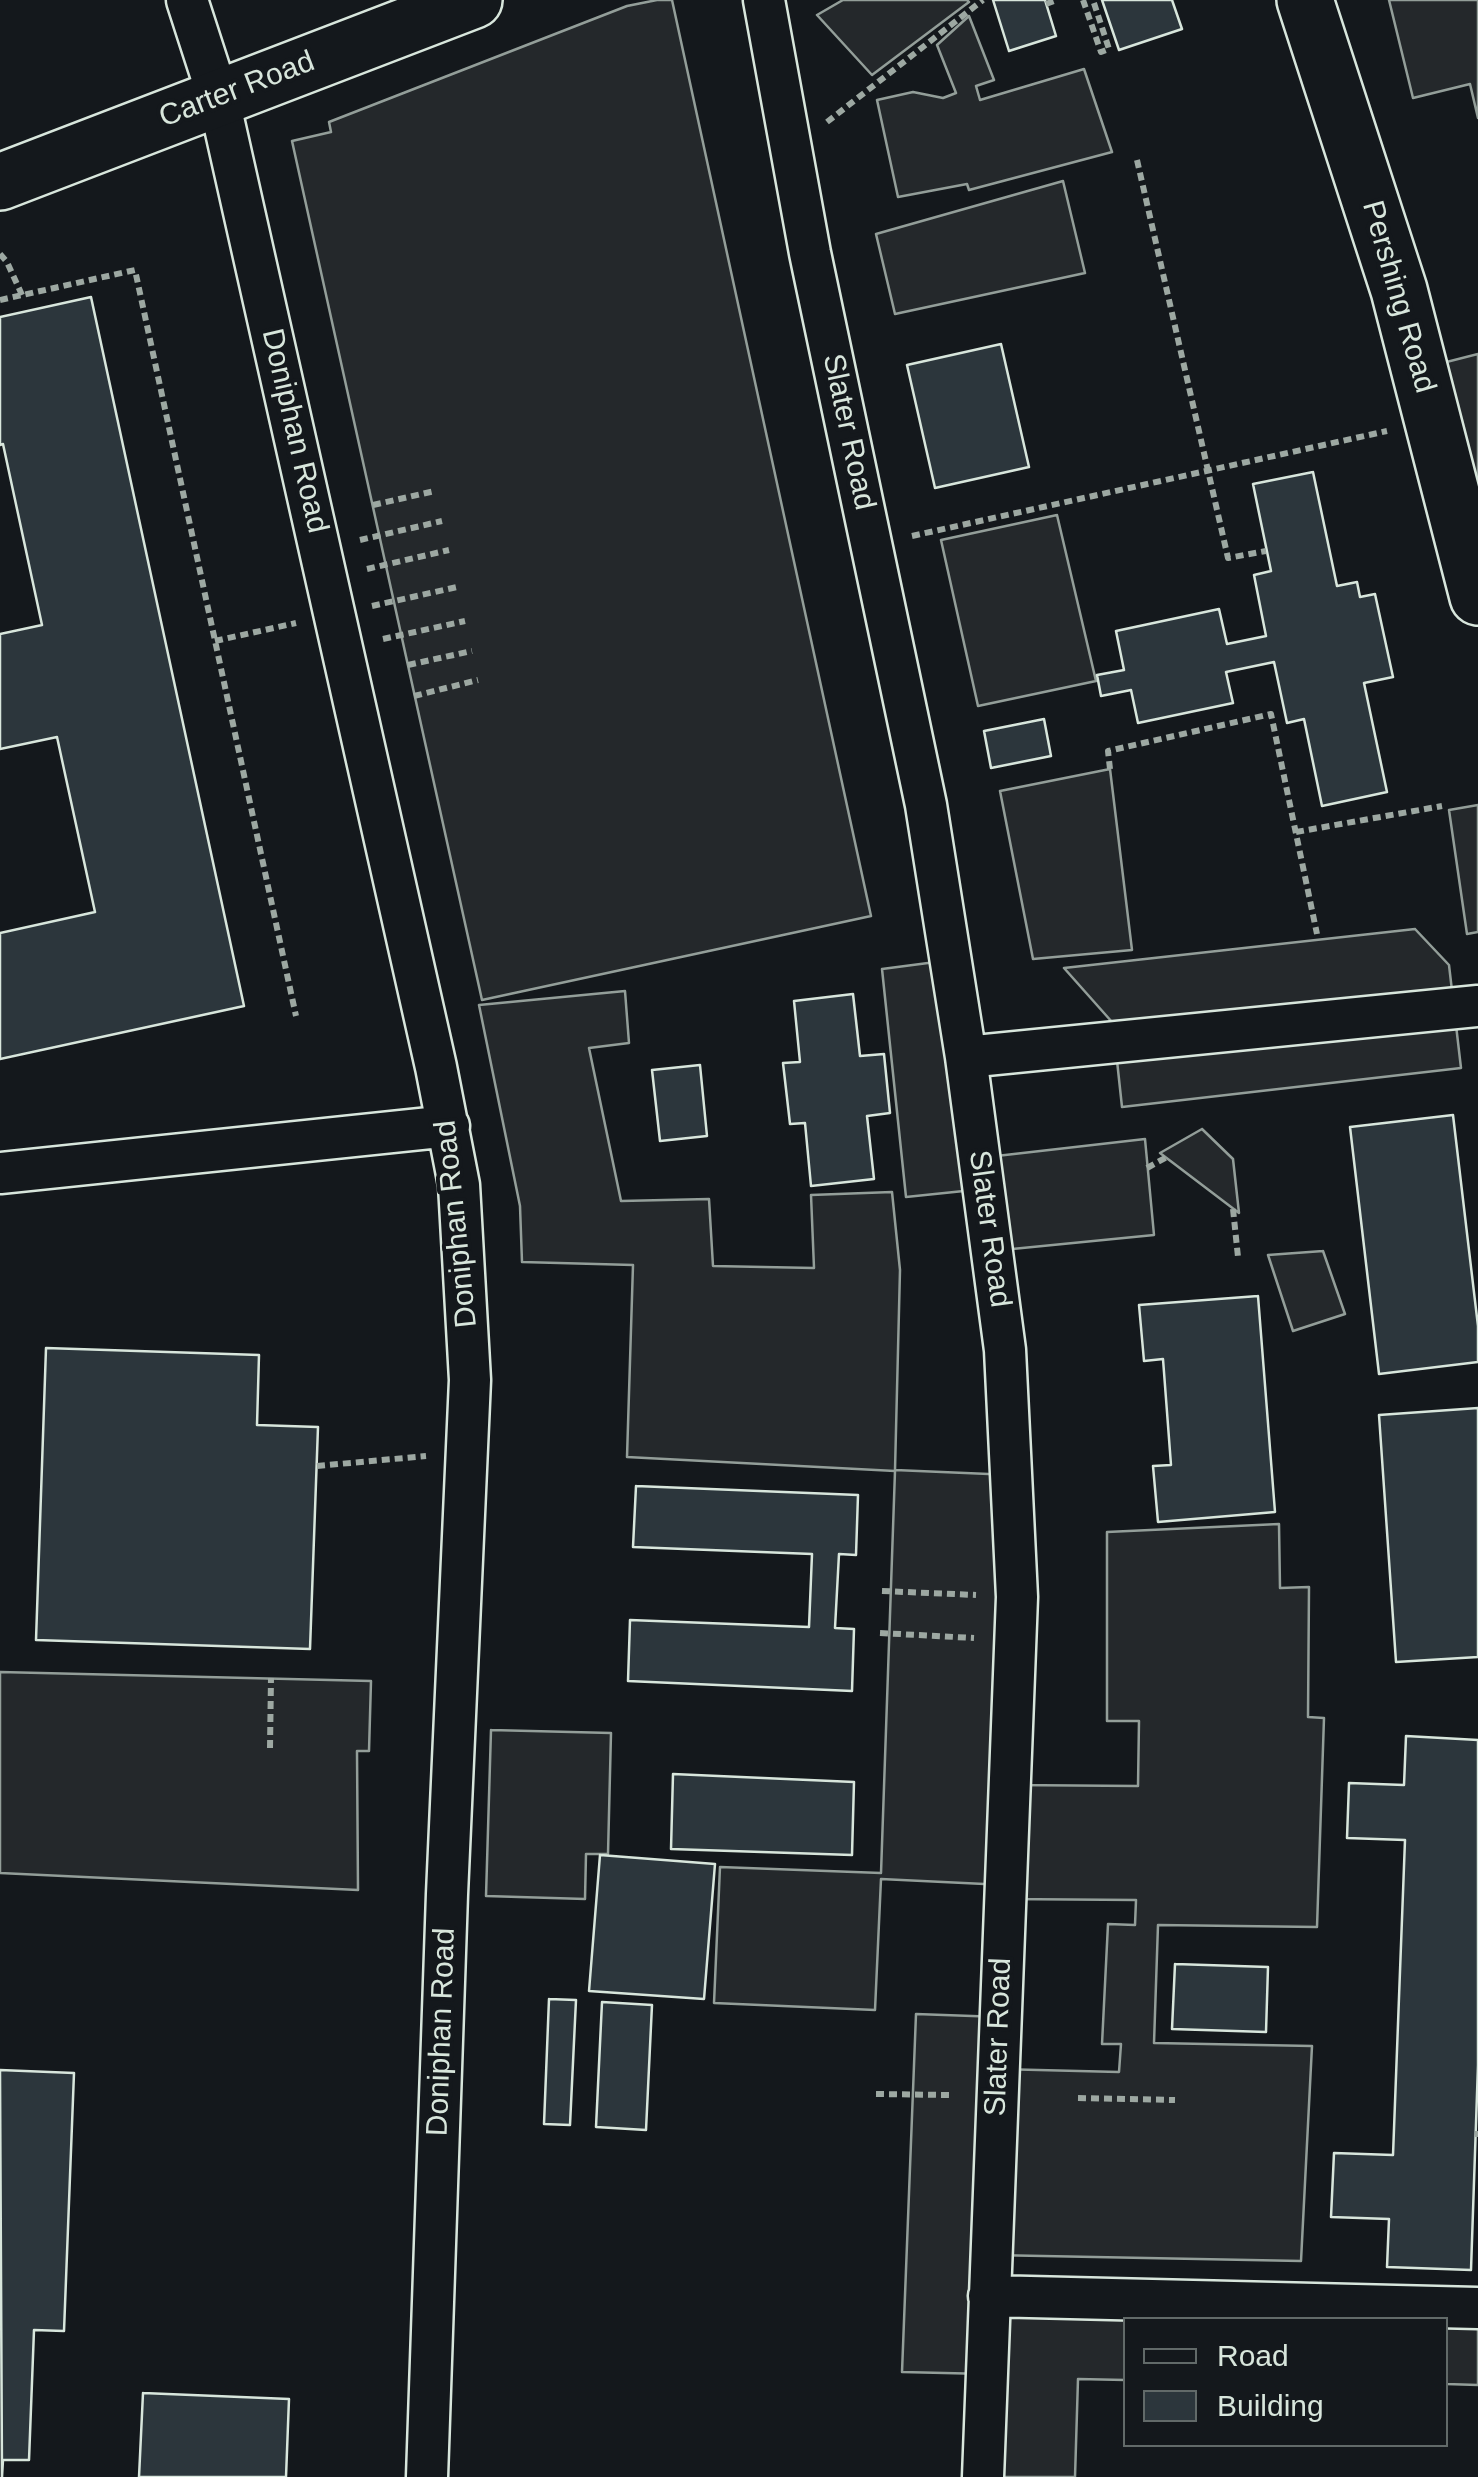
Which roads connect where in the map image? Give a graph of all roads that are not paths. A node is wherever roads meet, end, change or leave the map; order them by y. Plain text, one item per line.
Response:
1 (187, 0) edge
2 (474, 0) edge
3 (764, 0) edge
4 (1305, 0) edge
5 (218, 96) junction
6 (0, 182) edge
7 (1478, 597) edge
8 (1478, 1006) edge
9 (966, 1057) junction
10 (448, 1126) junction
11 (0, 1173) edge
12 (989, 2296) junction
13 (1478, 2308) edge
14 (427, 2477) edge
15 (983, 2477) edge

1 - 5 street, Doniphan Road
2 - 5 street, Carter Road
3 - 9 street, Slater Road
4 - 7 street, Pershing Road
5 - 6 street, Carter Road
5 - 10 street, Doniphan Road
8 - 9 street
9 - 12 street, Slater Road
10 - 11 street
10 - 14 street, Doniphan Road
12 - 13 street
12 - 15 street, Slater Road

